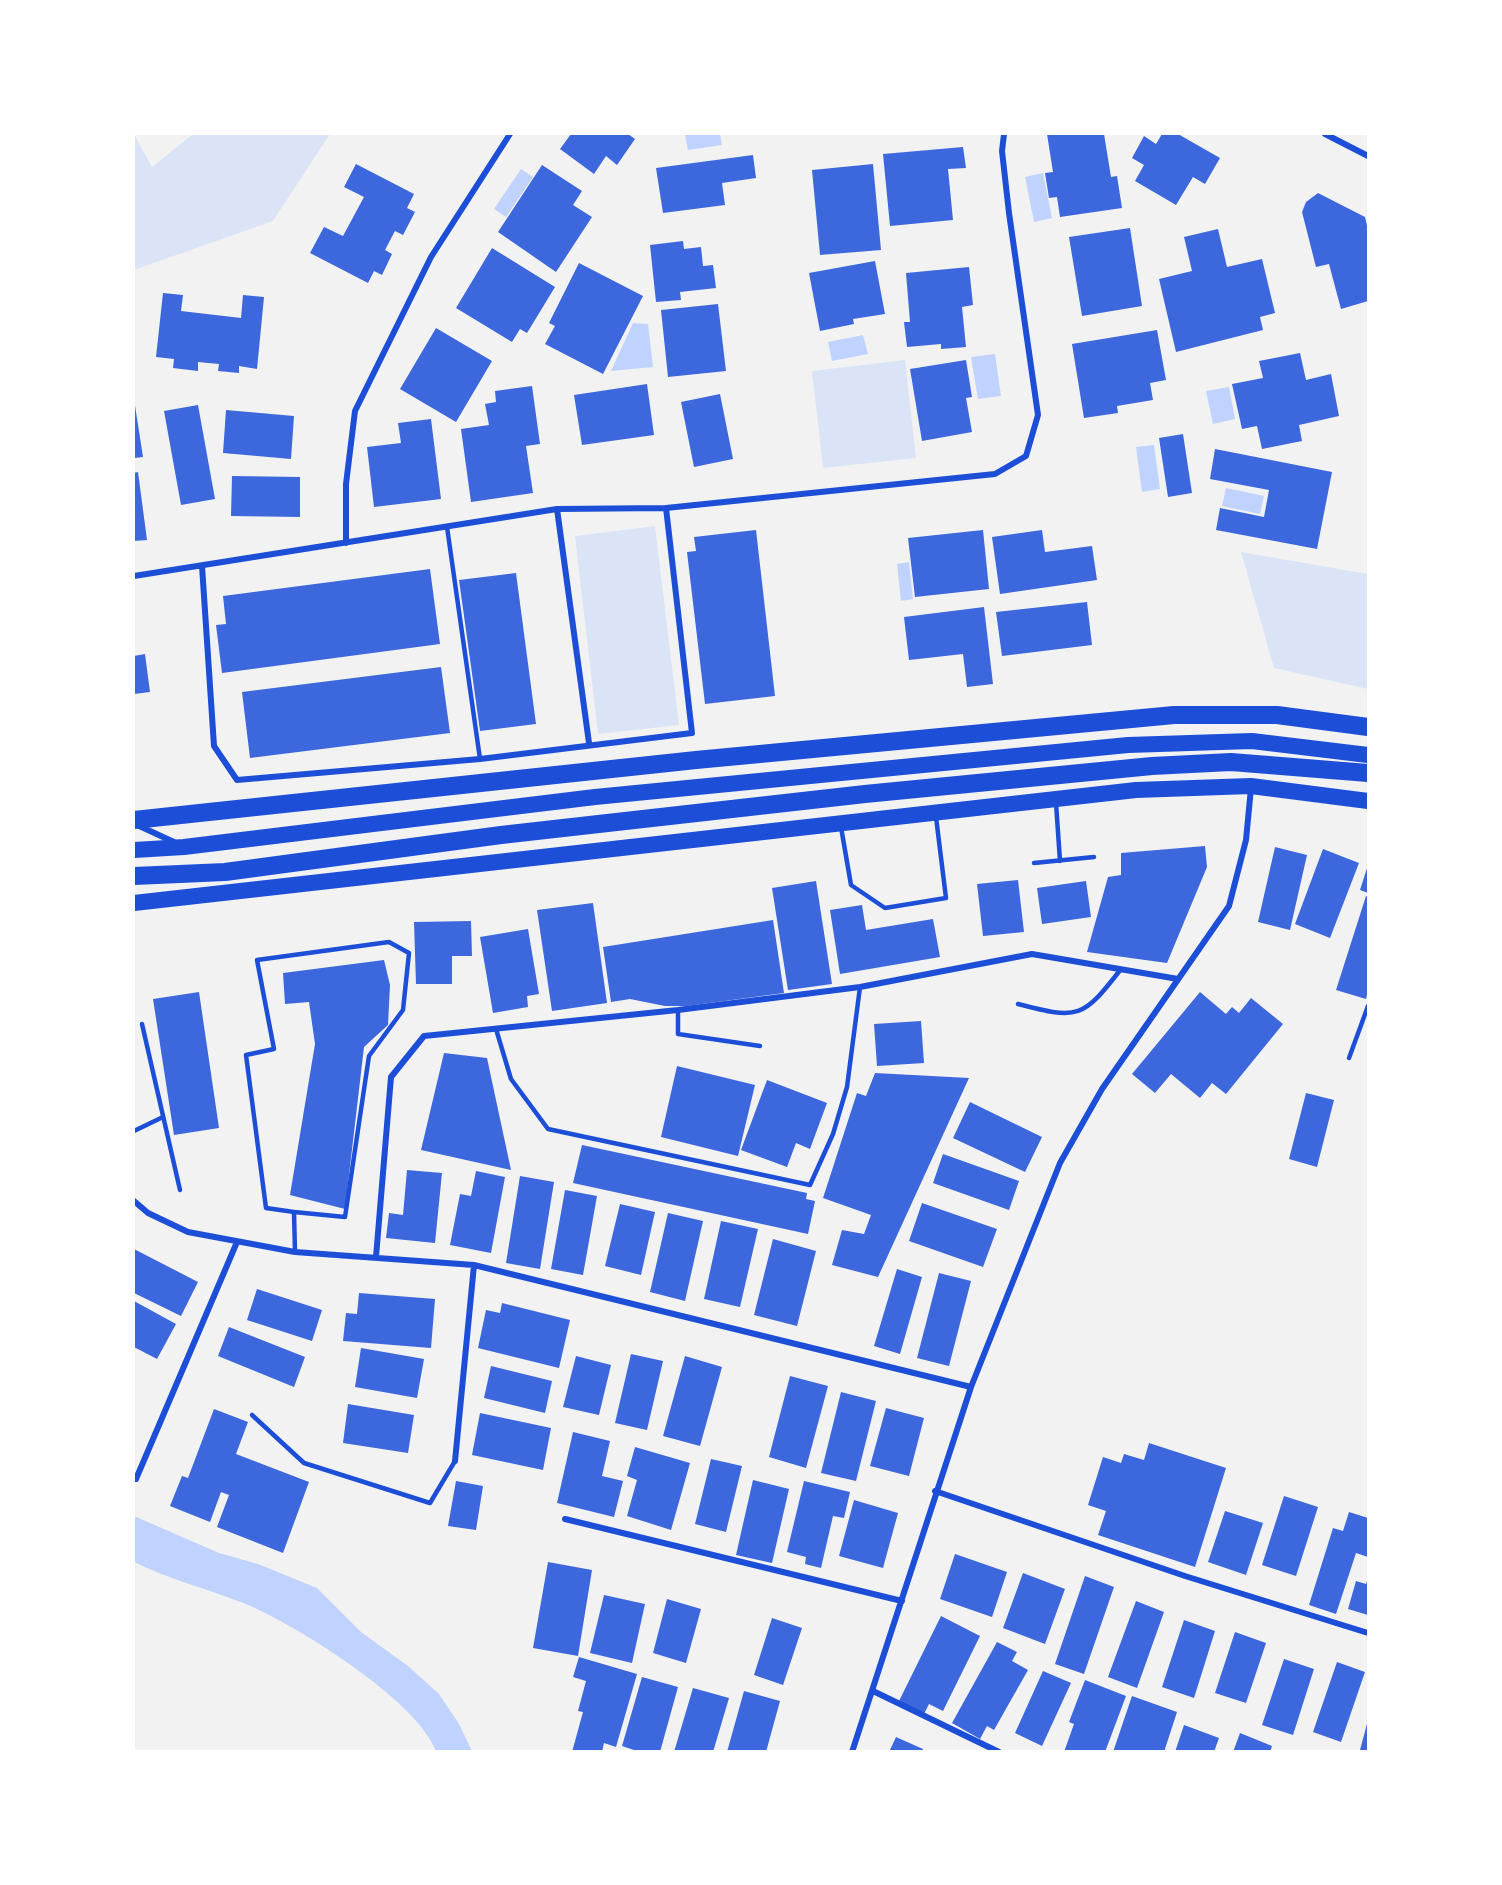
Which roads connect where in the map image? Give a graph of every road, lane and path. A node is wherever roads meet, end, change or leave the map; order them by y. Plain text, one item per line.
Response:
1 (510, 134) edge
2 (1004, 134) edge
3 (1326, 134) edge
4 (1368, 156) edge
5 (666, 508) junction
6 (556, 509) junction
7 (447, 527) junction
8 (346, 543) junction
9 (202, 566) junction
10 (134, 576) edge
11 (1368, 727) edge
12 (589, 743) junction
13 (1368, 754) edge
14 (480, 759) junction
15 (1368, 773) edge
16 (1251, 786) junction
17 (1055, 800) junction
18 (1368, 801) edge
19 (935, 813) junction
20 (134, 822) edge
21 (841, 824) junction
22 (184, 847) junction
23 (134, 850) edge
24 (1094, 857) dead end
25 (1060, 861) junction
26 (1034, 863) dead end
27 (134, 876) edge
28 (134, 903) edge
29 (1122, 968) junction
30 (1178, 979) junction
31 (860, 987) junction
32 (1018, 1004) dead end
33 (1368, 1006) edge
34 (678, 1010) junction
35 (142, 1024) dead end
36 (496, 1029) junction
37 (760, 1046) dead end
38 (1349, 1058) dead end
39 (163, 1117) junction
40 (134, 1131) edge
41 (180, 1190) dead end
42 (134, 1201) edge
43 (294, 1212) junction
44 (237, 1242) junction
45 (295, 1252) junction
46 (376, 1257) junction
47 (474, 1265) junction
48 (971, 1387) junction
49 (252, 1415) dead end
50 (455, 1461) joint
51 (136, 1479) dead end
52 (936, 1491) junction
53 (565, 1519) dead end
54 (902, 1601) junction
55 (1368, 1633) edge
56 (873, 1691) junction
57 (852, 1752) edge
58 (999, 1752) edge

1 - 8 street
2 - 5 street
3 - 4 street
5 - 6 street
5 - 12 street
6 - 7 street
6 - 12 street
7 - 8 street
7 - 14 lane
8 - 9 street
9 - 10 street
9 - 14 street
11 - 20 highway
12 - 14 street
13 - 22 highway
15 - 27 highway
16 - 17 highway
16 - 18 highway
16 - 30 street
17 - 19 highway
17 - 25 lane
19 - 21 highway
19 - 21 lane
20 - 22 street
21 - 28 highway
22 - 23 highway
24 - 25 lane
25 - 26 lane
29 - 30 street
29 - 31 street
29 - 32 lane
30 - 48 street
31 - 34 street
31 - 36 lane
33 - 38 lane
34 - 36 street
34 - 37 lane
35 - 39 lane
36 - 46 street
39 - 40 lane
39 - 41 lane
42 - 44 street
43 - 43 lane
43 - 45 lane
44 - 45 street
44 - 51 street
45 - 46 street
46 - 47 street
47 - 48 street
47 - 50 street
48 - 52 street
49 - 50 lane
52 - 54 street
52 - 55 street
53 - 54 street
54 - 56 street
56 - 57 street
56 - 58 street

